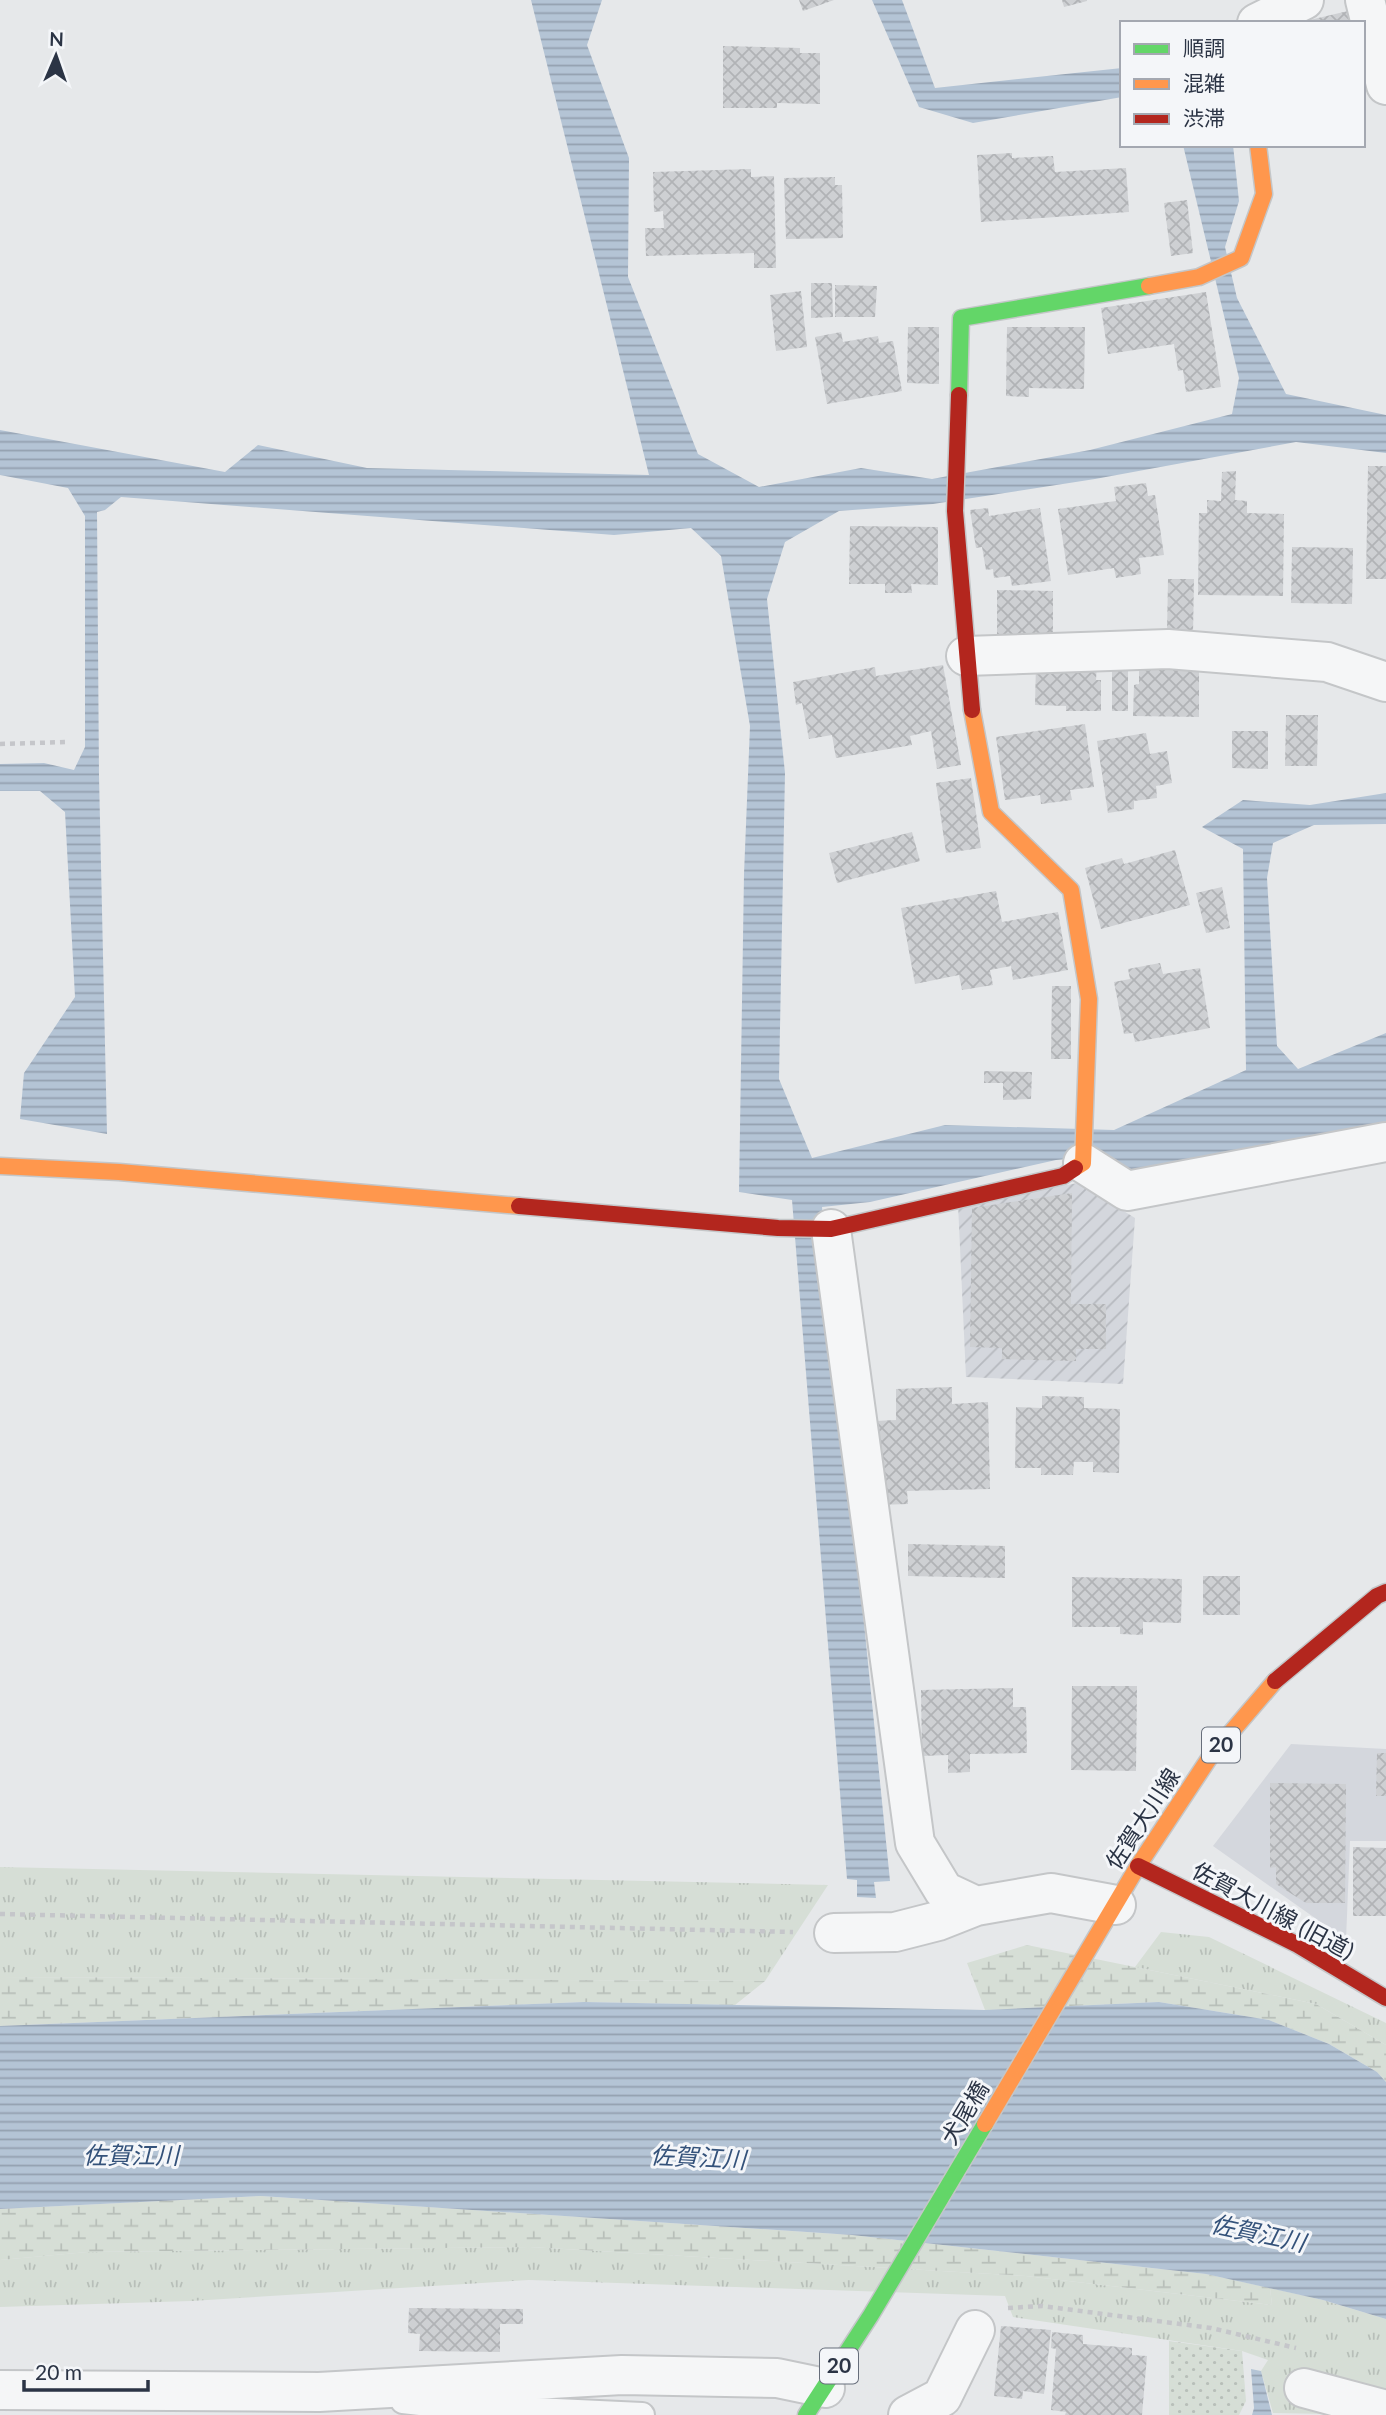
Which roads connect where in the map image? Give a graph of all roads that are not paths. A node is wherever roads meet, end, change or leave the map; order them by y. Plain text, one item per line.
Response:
1 (1304, 0) edge
2 (1364, 0) edge
3 (1261, 21) edge
4 (1386, 85) edge
5 (1258, 147) edge
6 (966, 656) junction
7 (1386, 682) edge
8 (1386, 1142) edge
9 (1083, 1163) junction
10 (0, 1166) edge
11 (831, 1229) junction
12 (1386, 1592) edge
13 (1138, 1866) junction
14 (976, 1906) junction
15 (1108, 1920) junction
16 (834, 1933) road end
17 (1386, 1998) edge
18 (975, 2330) road end
19 (1304, 2388) dead end
20 (0, 2390) edge
21 (319, 2392) junction
22 (816, 2402) edge
23 (1386, 2410) edge
24 (642, 2415) edge
25 (908, 2415) edge

1 - 3 street
2 - 4 street
5 - 6 street
6 - 7 street
6 - 9 street
8 - 9 street
9 - 11 street
10 - 11 street
11 - 14 street
12 - 13 street, 佐賀大川線 / 20
13 - 15 street, 佐賀大川線 / 20
13 - 17 street, 佐賀大川線 (旧道)
14 - 15 street
14 - 16 street
15 - 22 street, 犬尾橋 / 20
18 - 25 street
19 - 23 street
20 - 21 street
21 - 22 street
21 - 24 lane

